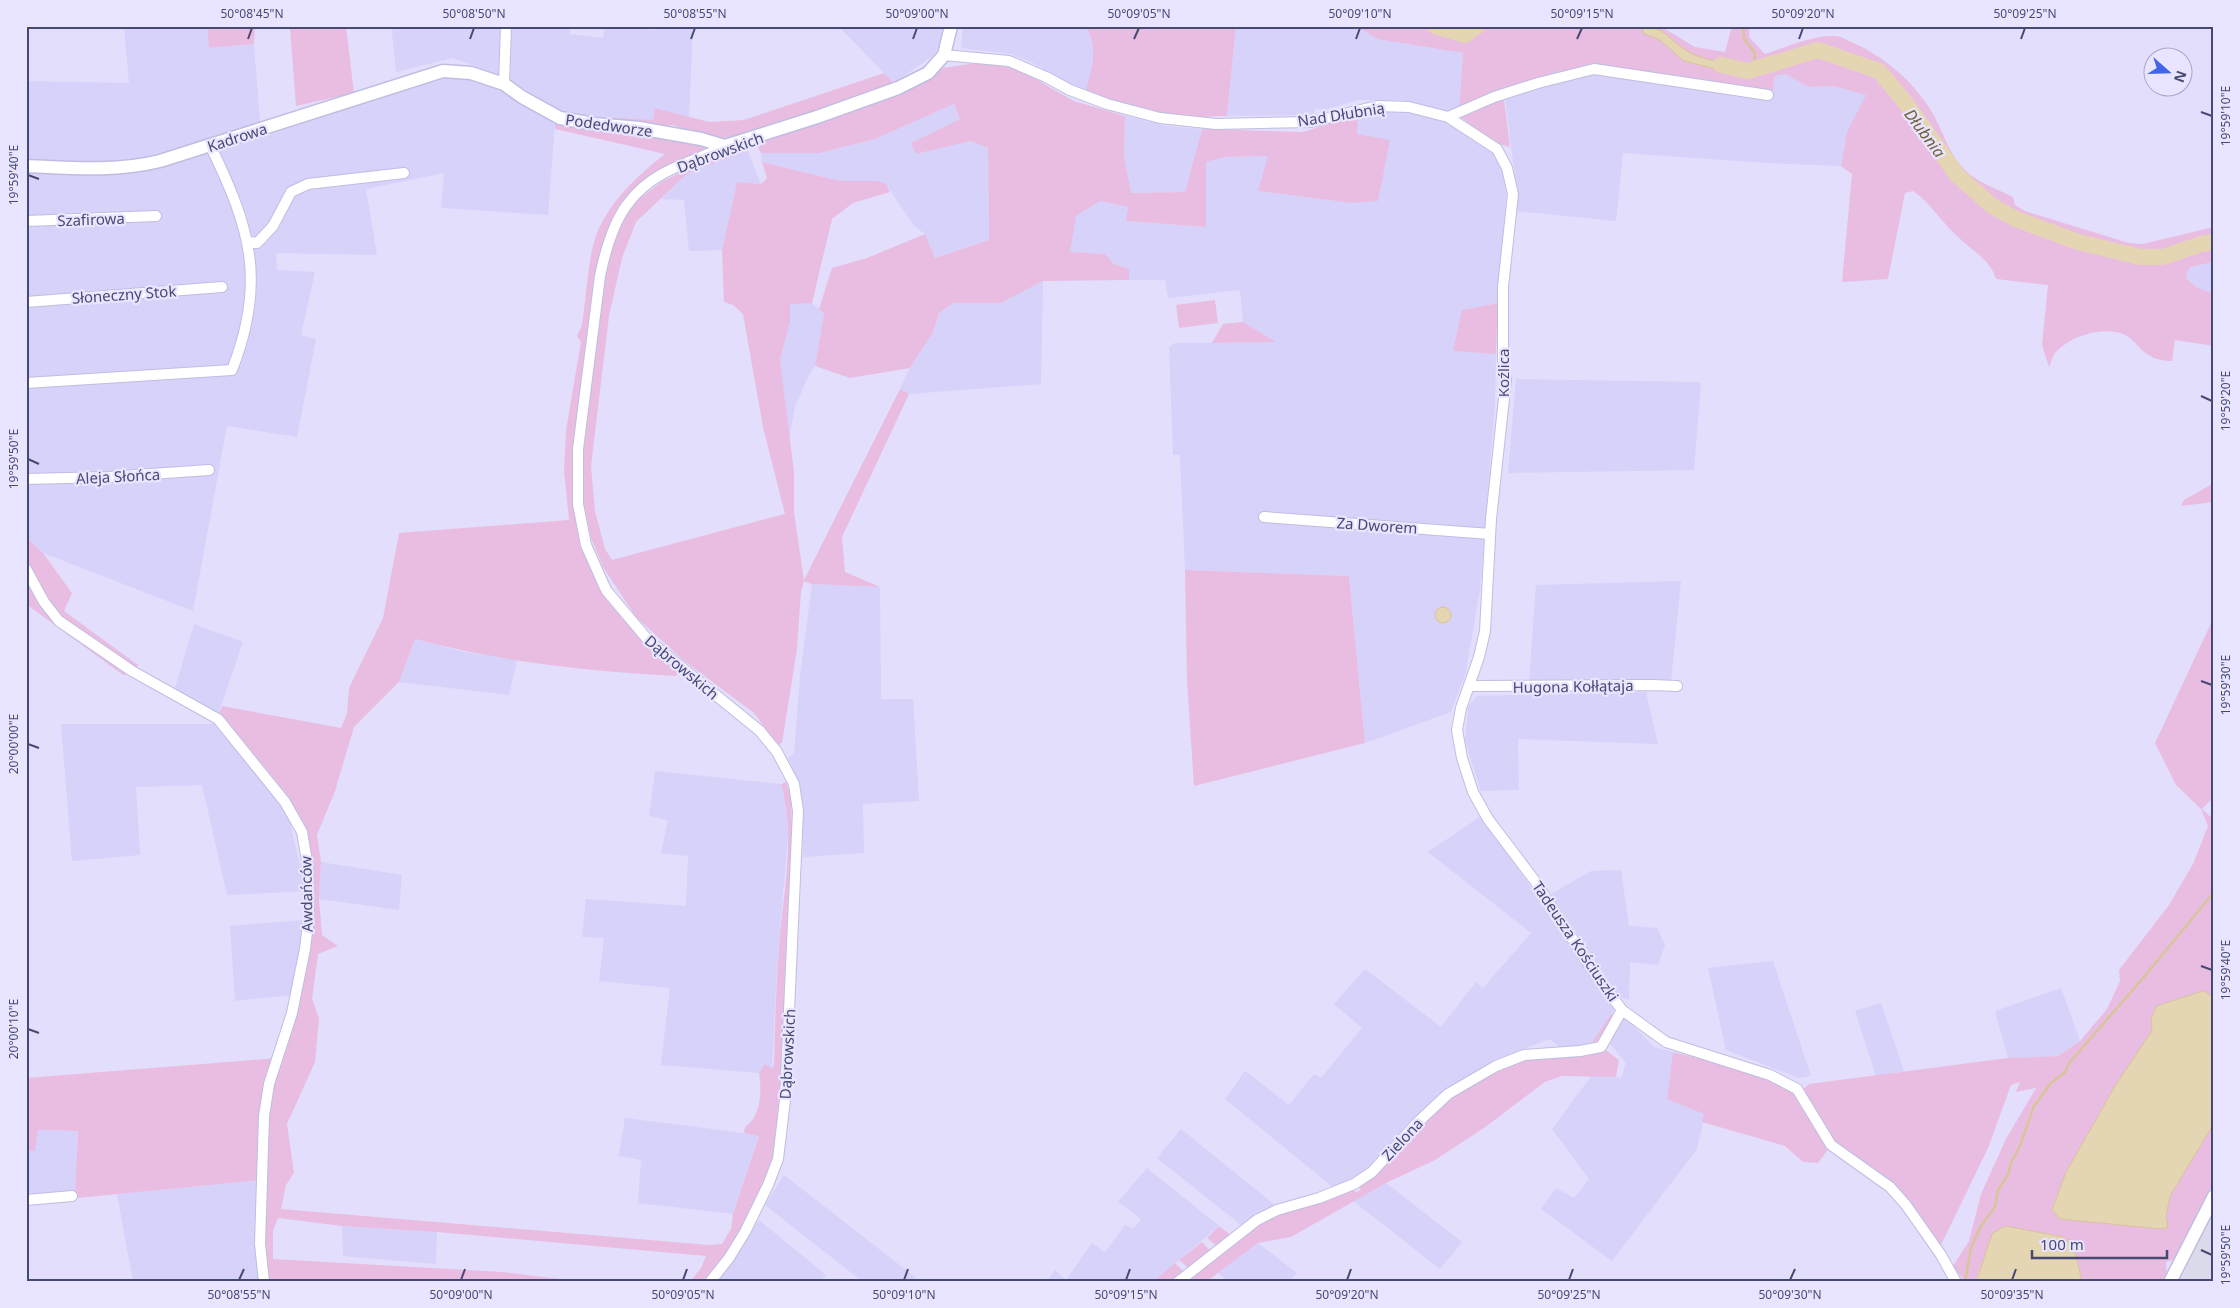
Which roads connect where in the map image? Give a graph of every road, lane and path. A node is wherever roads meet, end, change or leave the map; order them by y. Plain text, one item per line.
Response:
1 (506, 26) edge
2 (951, 26) edge
3 (944, 55) junction
4 (443, 71) joint
5 (504, 84) junction
6 (1768, 94) dead end
7 (1448, 117) junction
8 (210, 145) junction
9 (725, 146) junction
10 (26, 166) edge
11 (404, 173) dead end
12 (156, 216) dead end
13 (26, 221) edge
14 (248, 242) junction
15 (222, 287) dead end
16 (26, 302) edge
17 (26, 383) edge
18 (209, 470) dead end
19 (26, 479) edge
20 (1264, 517) dead end
21 (1490, 534) junction
22 (26, 569) edge
23 (1469, 686) junction
24 (1677, 686) dead end
25 (1622, 1010) junction
26 (72, 1196) dead end
27 (2214, 1196) edge
28 (26, 1200) edge
29 (264, 1282) edge
30 (710, 1282) edge
31 (1178, 1282) edge
32 (1956, 1282) edge
33 (2170, 1282) edge

1 - 5 street
2 - 3 street, Dąbrowskich
3 - 7 street, Nad Dłubnią
3 - 9 street, Dąbrowskich
4 - 5 street, Podedworze
4 - 8 street, Kadrowa
5 - 9 street, Podedworze
6 - 7 street
7 - 21 street, Koźlica
8 - 10 street, Kadrowa
8 - 14 street
9 - 30 street, Dąbrowskich
11 - 14 street
12 - 13 street, Szafirowa
14 - 17 street
15 - 16 street, Słoneczny Stok
18 - 19 street, Aleja Słońca
20 - 21 street, Za Dworem
21 - 23 street, Koźlica
22 - 29 street, Awdańców
23 - 24 street, Hugona Kołłątaja
23 - 25 street, Tadeusza Kościuszki
25 - 31 street, Zielona
25 - 32 street, Tadeusza Kościuszki
26 - 28 street
27 - 33 street

